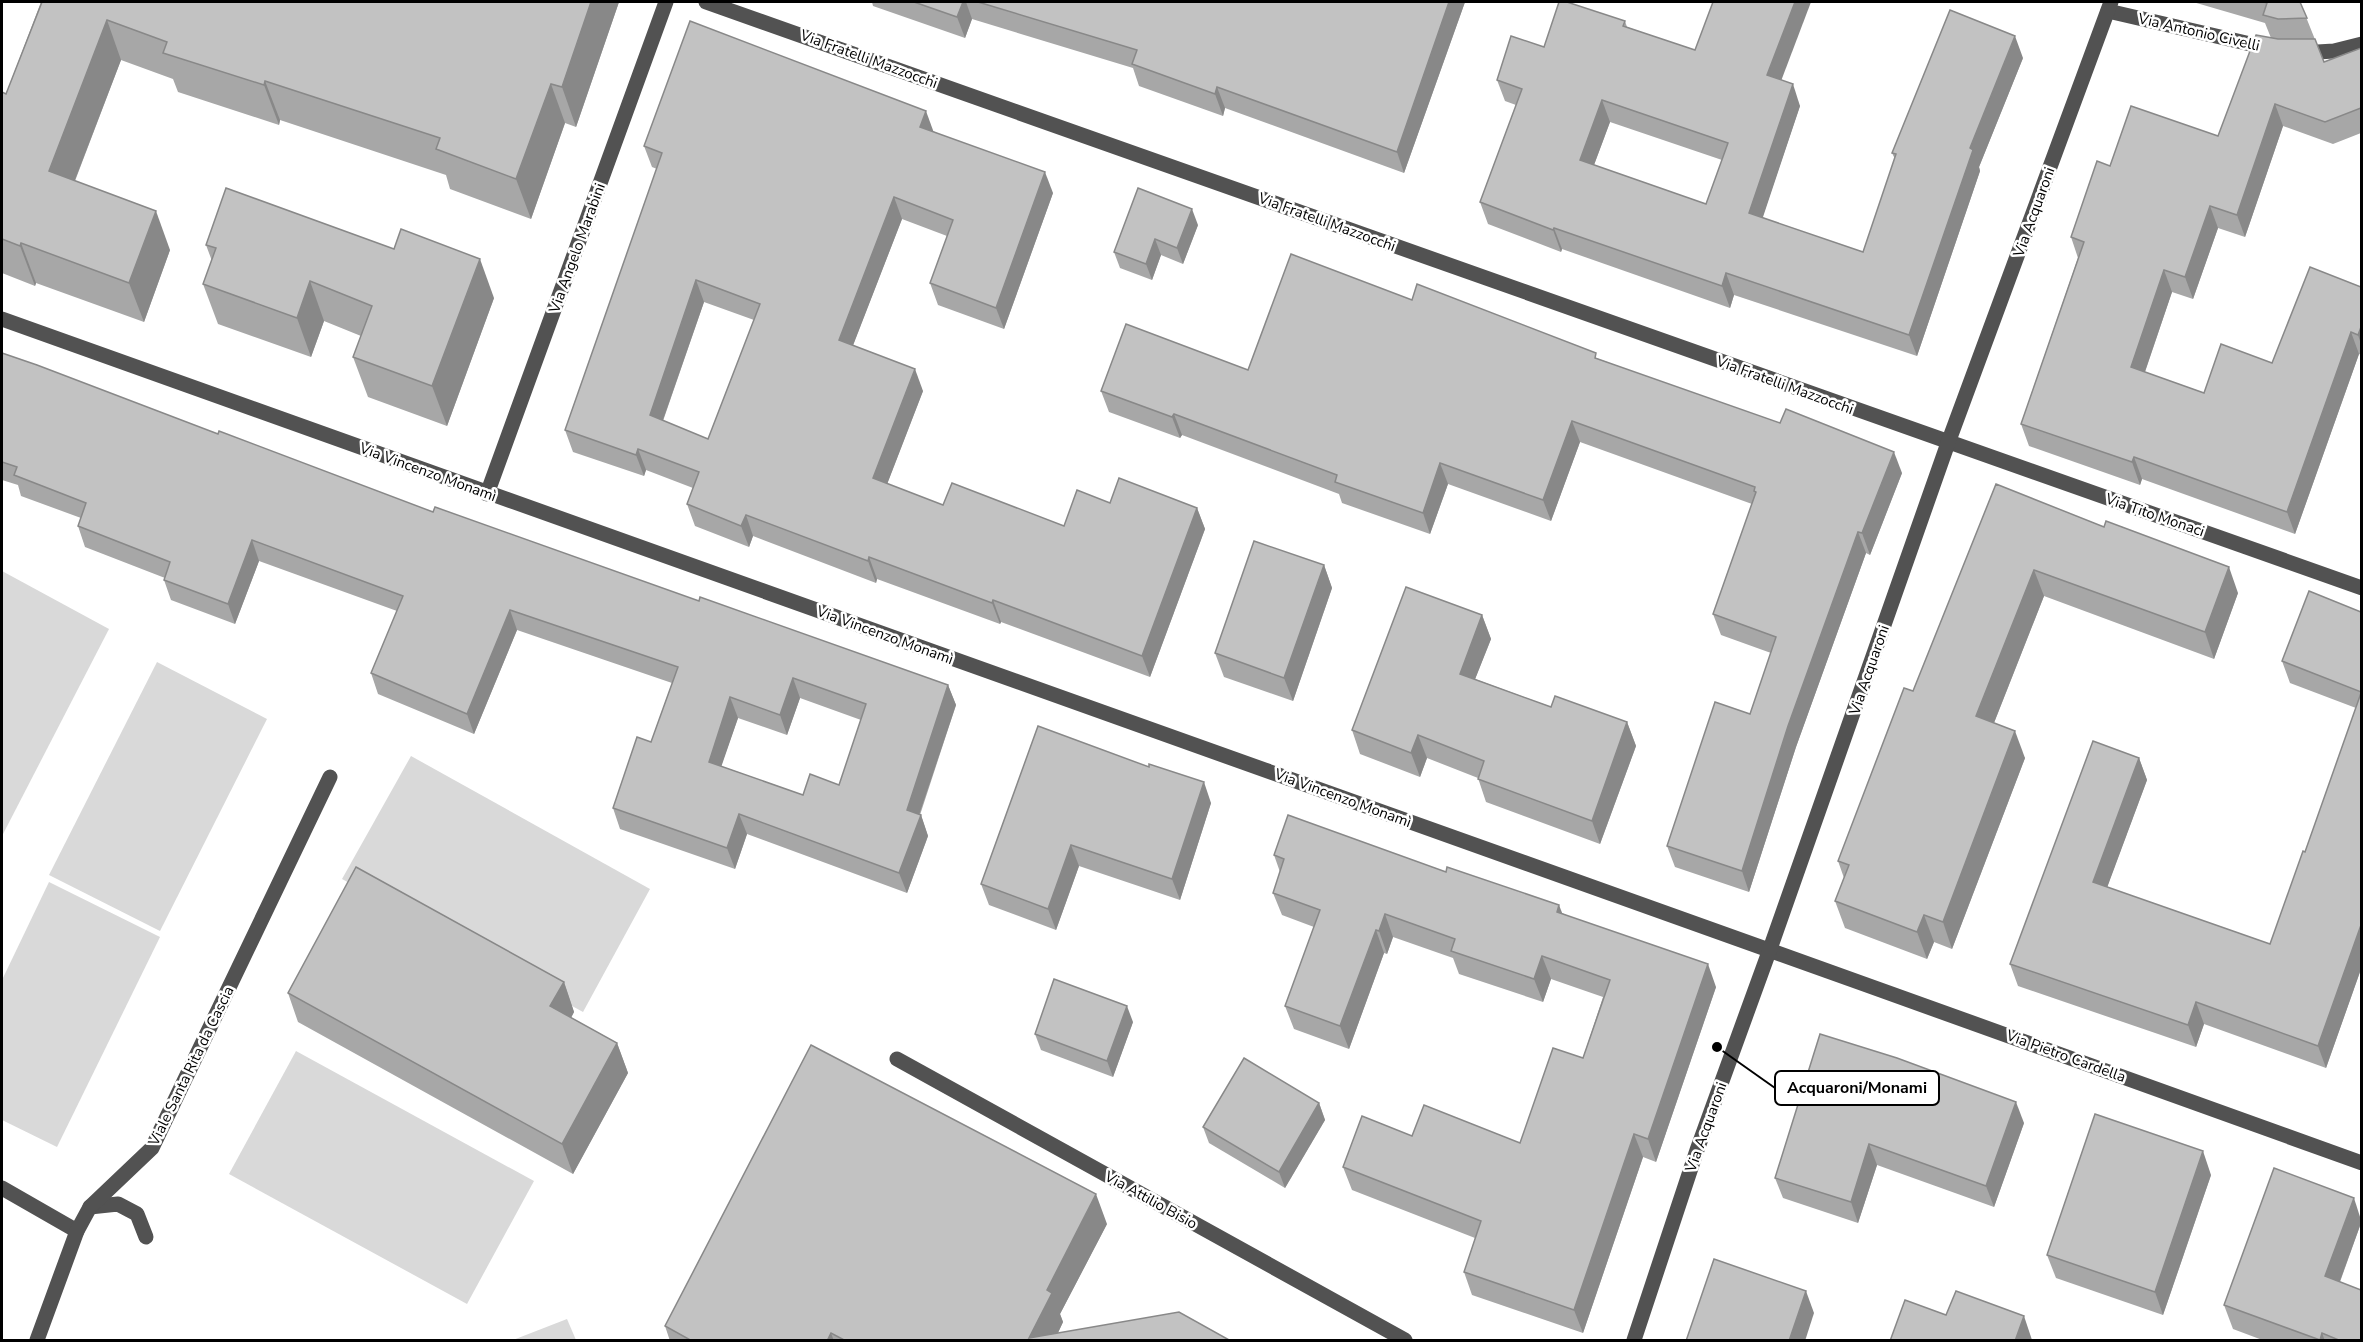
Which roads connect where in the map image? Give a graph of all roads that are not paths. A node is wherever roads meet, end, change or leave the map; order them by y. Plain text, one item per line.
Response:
1 (666, 2) edge
2 (706, 2) edge
3 (2110, 6) edge
4 (2361, 44) edge
5 (2, 319) edge
6 (1948, 443) junction
7 (487, 494) junction
8 (2361, 588) edge
9 (330, 777) dead end
10 (1770, 949) junction
11 (897, 1059) dead end
12 (2361, 1162) edge
13 (2, 1188) edge
14 (90, 1207) junction
15 (77, 1231) junction
16 (146, 1237) dead end
17 (37, 1341) edge
18 (1405, 1341) edge
19 (1634, 1341) edge

1 - 7 street, Via Angelo Marabini
2 - 6 street, Via Fratelli Mazzocchi
3 - 4 street, Via Antonio Civelli
3 - 6 street, Via Acquaroni
5 - 7 street, Via Vincenzo Monamì
6 - 8 street, Via Tito Monaci
6 - 10 street, Via Acquaroni
7 - 10 street, Via Vincenzo Monamì
9 - 14 street, Viale Santa Rita da Cascia
10 - 12 street, Via Pietro Cardella
10 - 19 street, Via Acquaroni
11 - 18 street, Via Attilio Bisio
13 - 15 street
14 - 15 street, Viale Santa Rita da Cascia
14 - 16 street
15 - 17 street, Viale Santa Rita da Cascia

